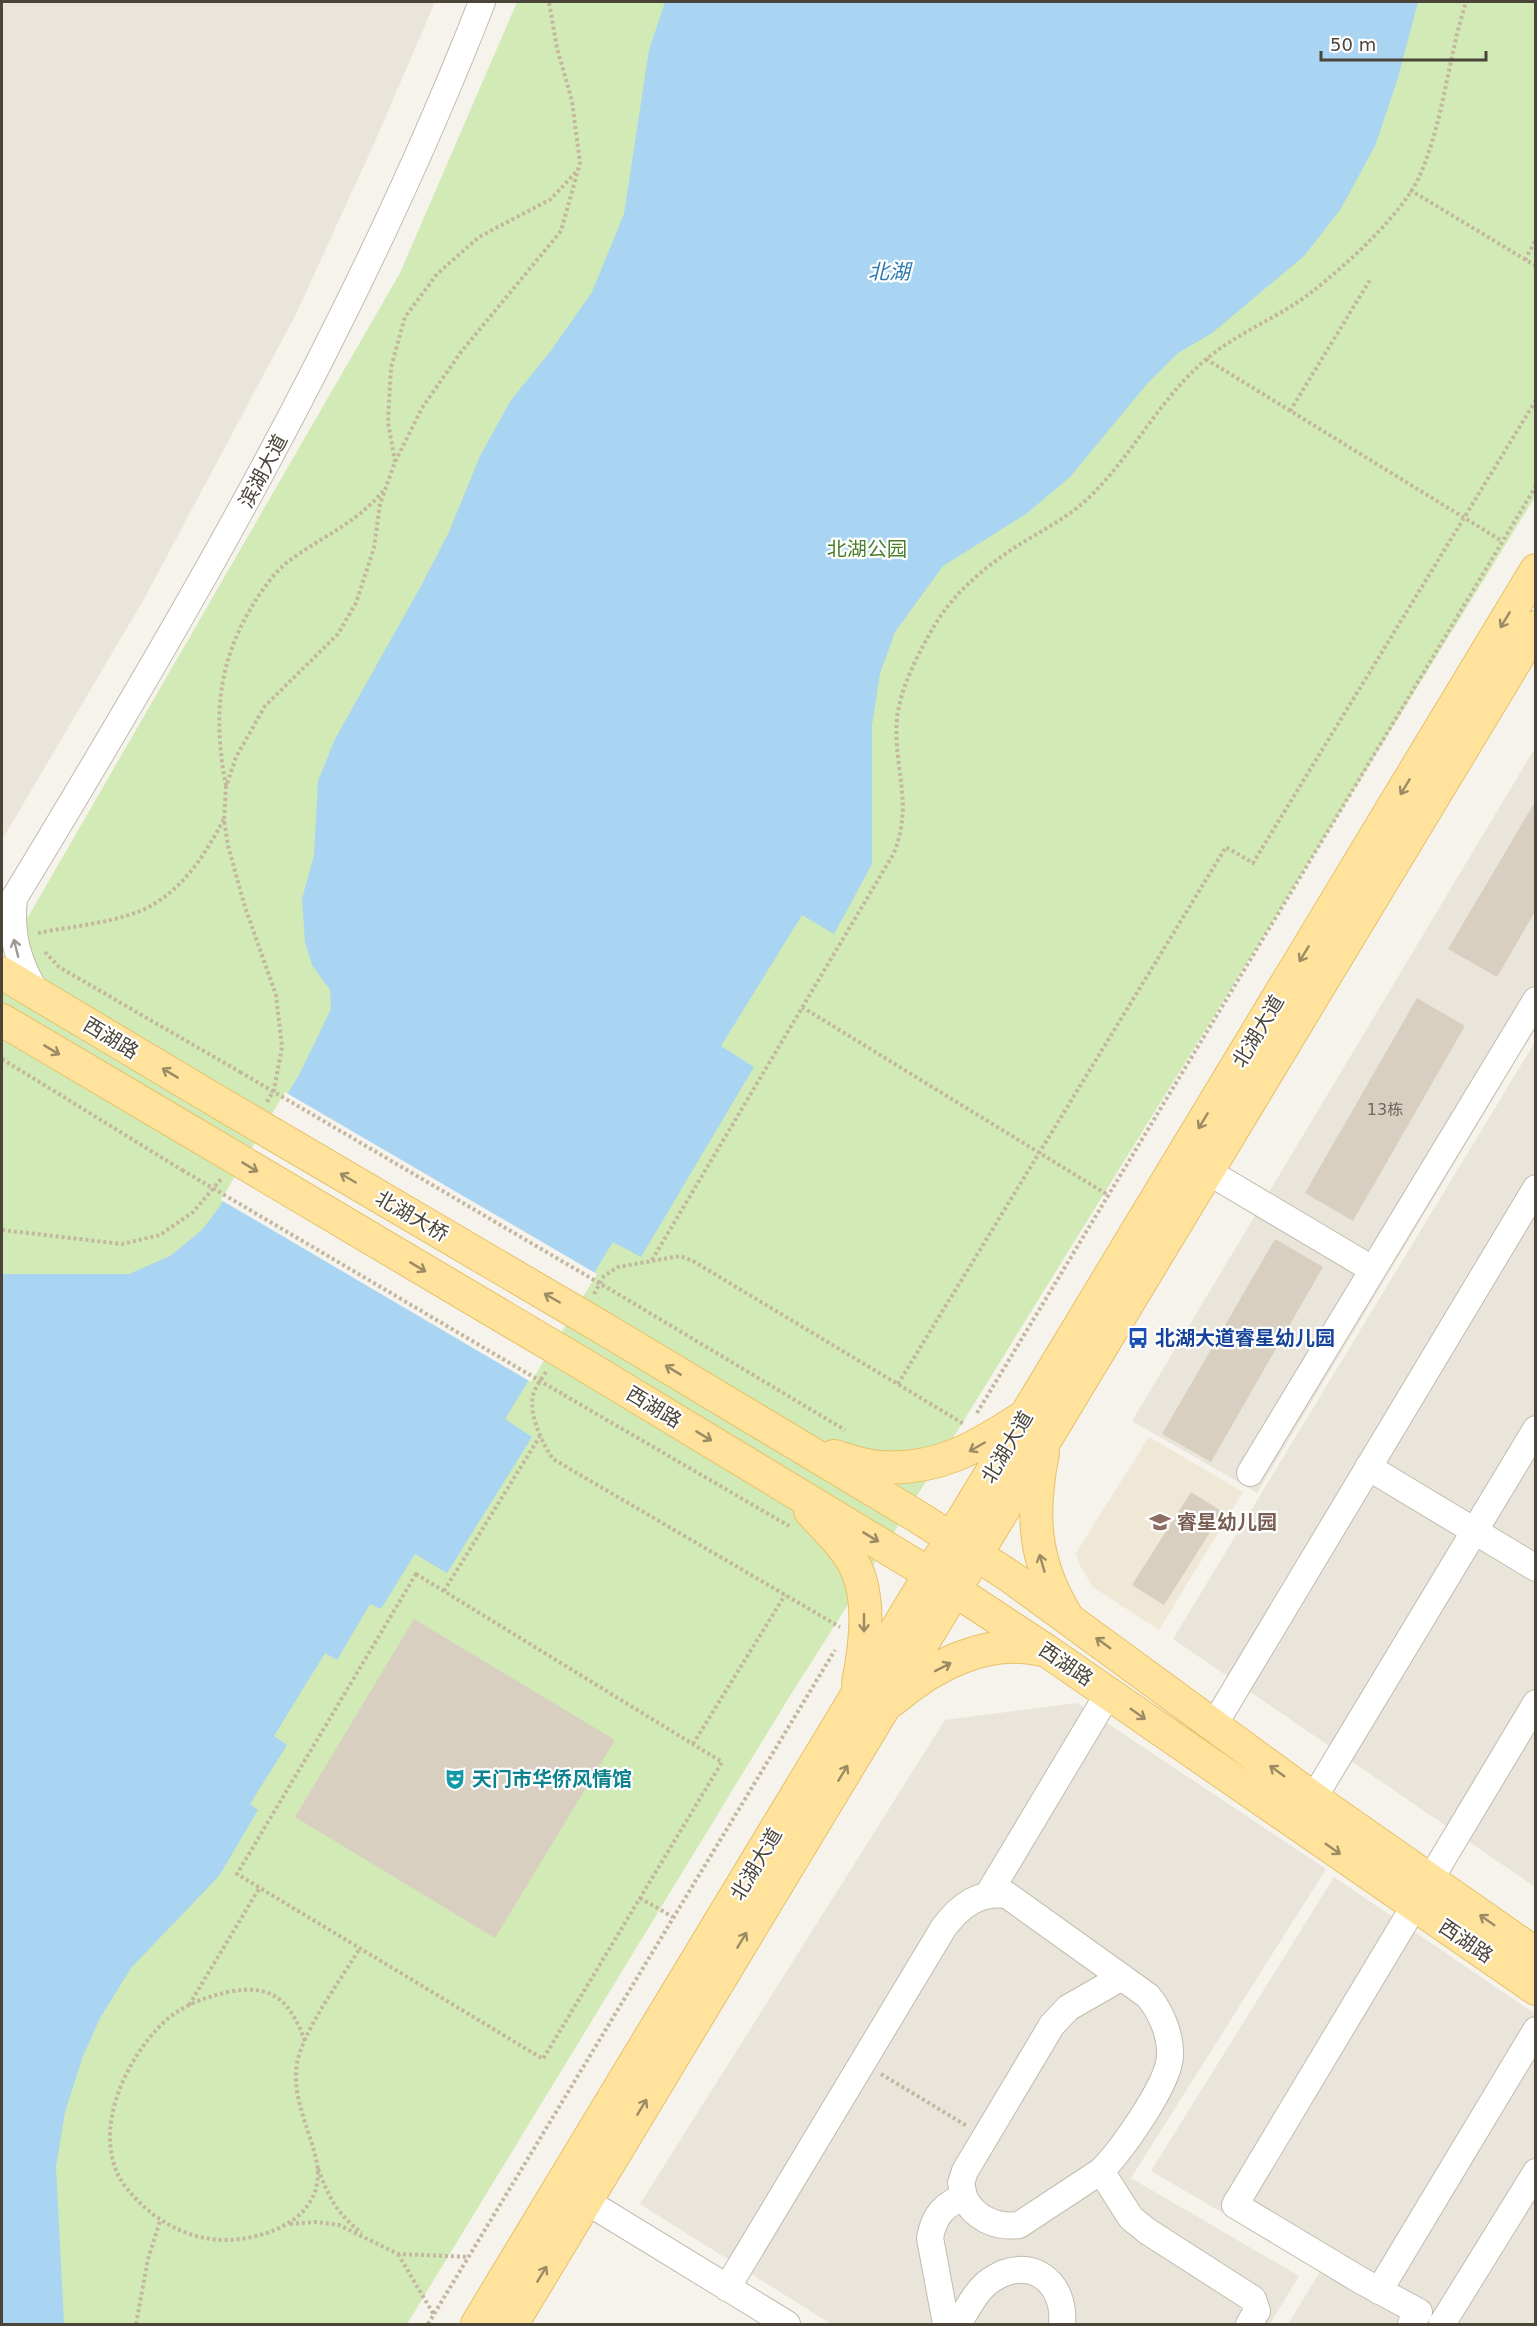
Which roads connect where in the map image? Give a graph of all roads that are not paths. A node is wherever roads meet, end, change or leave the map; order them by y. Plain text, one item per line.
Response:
1 (465, 2) edge
2 (482, 2) edge
3 (1536, 570) edge
4 (1536, 627) edge
5 (10, 908) edge
6 (2, 973) edge
7 (38, 995) junction
8 (1536, 1000) edge
9 (7, 1027) edge
10 (220, 1103) joint
11 (200, 1137) joint
12 (1207, 1171) junction
13 (1536, 1188) edge
14 (1372, 1269) junction
15 (603, 1328) joint
16 (581, 1363) joint
17 (1037, 1425) junction
18 (1536, 1429) edge
19 (807, 1450) junction
20 (1368, 1467) junction
21 (1250, 1473) dead end
22 (787, 1486) junction
23 (1474, 1531) junction
24 (964, 1546) junction
25 (1536, 1568) edge
26 (942, 1582) junction
27 (1067, 1616) junction
28 (1047, 1651) junction
29 (1108, 1694) junction
30 (1536, 1703) edge
31 (867, 1706) junction
32 (1214, 1725) junction
33 (1313, 1798) junction
34 (1297, 1825) junction
35 (989, 1893) junction
36 (1422, 1893) junction
37 (1536, 1954) edge
38 (1122, 1977) junction
39 (1536, 1989) edge
40 (1536, 2030) edge
41 (1101, 2171) junction
42 (1536, 2172) edge
43 (964, 2197) junction
44 (586, 2201) junction
45 (727, 2288) junction
46 (1379, 2291) junction
47 (1415, 2318) edge
48 (1443, 2324) edge
49 (477, 2325) edge
50 (512, 2325) edge
51 (786, 2325) edge
52 (946, 2325) edge
53 (958, 2325) edge
54 (1062, 2325) edge
55 (1249, 2325) edge

1 - 5 street, 滨湖大道
2 - 5 street, 滨湖大道
3 -> 17 main road, 北湖大道
4 - 12 main road, 北湖大道
7 -> 5 street
6 - 7 main road, 西湖路
10 -> 7 main road, 西湖路
8 - 14 street
9 -> 11 main road, 西湖路
15 -> 10 main road, 北湖大桥, bridge
11 -> 16 main road, 北湖大桥, bridge
12 - 14 street
12 - 17 main road, 北湖大道
13 - 20 street
14 - 21 street
19 -> 15 main road, 西湖路
16 -> 22 main road, 西湖路
17 -> 19 main road
17 - 24 main road, 北湖大道
27 -> 17 main road
18 - 23 street
19 - 24 main road, 西湖路
20 - 23 street
20 - 32 street
22 -> 26 main road, 西湖路
22 -> 31 main road
23 - 25 street
23 - 33 street
24 - 26 main road, 北湖大道
24 - 27 main road, 西湖路
26 - 28 main road, 西湖路
26 - 31 main road, 北湖大道
32 -> 27 main road, 西湖路
28 - 29 main road, 西湖路
31 -> 28 main road
29 -> 34 main road, 西湖路
29 - 35 street
30 - 36 street
44 -> 31 main road, 北湖大道
31 - 49 main road, 北湖大道
33 -> 32 main road, 西湖路
33 - 34 street
33 - 36 main road, 西湖路
34 -> 36 main road, 西湖路
35 - 38 street
35 - 45 street
37 -> 36 main road, 西湖路
36 - 39 main road, 西湖路
36 - 46 street
38 - 41 street
38 - 43 street
40 - 46 street
41 - 43 street
41 - 55 street
42 - 48 street
43 - 52 street
44 - 45 street
50 -> 44 main road, 北湖大道
45 - 51 street
46 - 47 street
47 - 48 street
53 - 54 street

